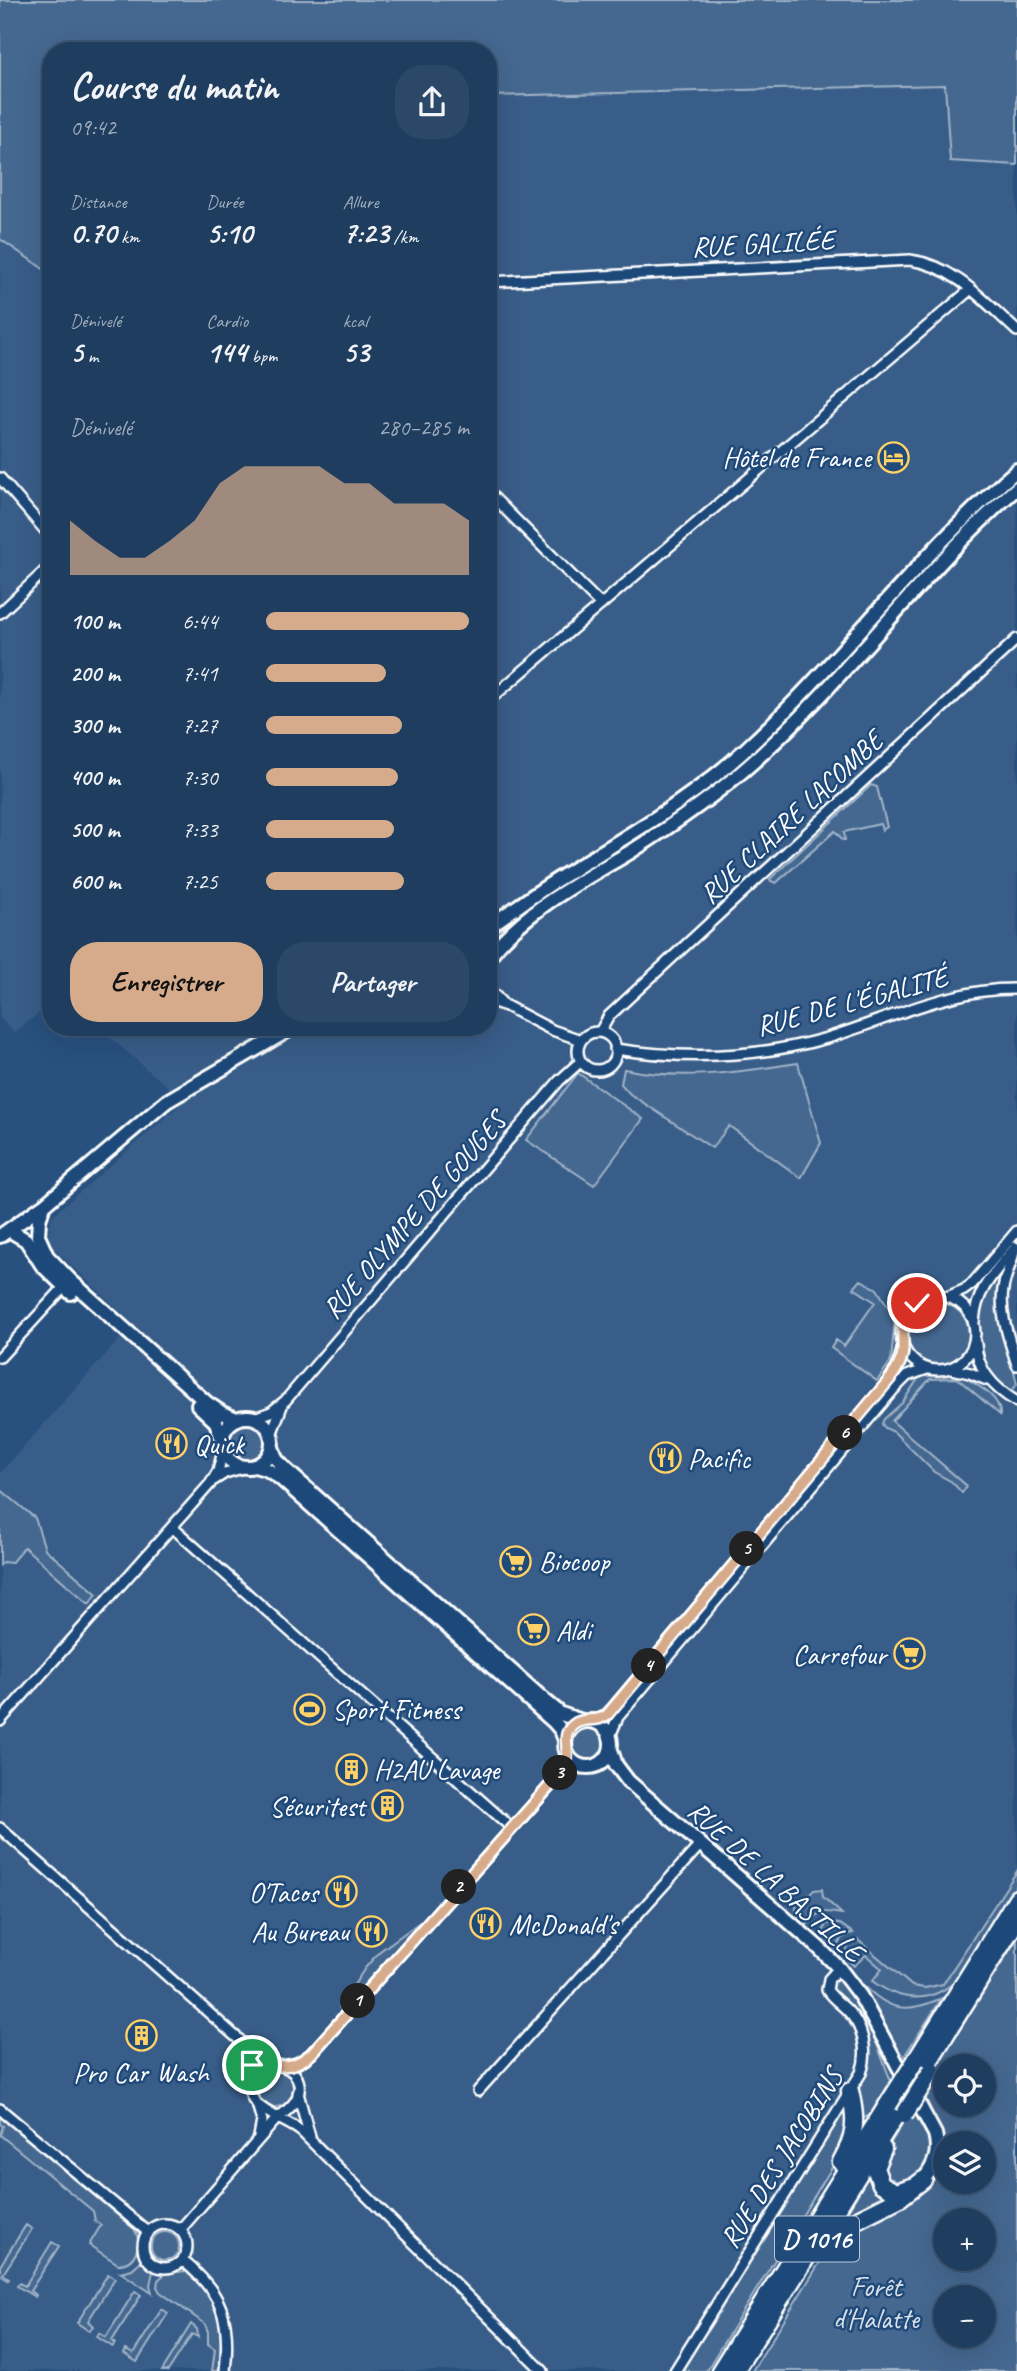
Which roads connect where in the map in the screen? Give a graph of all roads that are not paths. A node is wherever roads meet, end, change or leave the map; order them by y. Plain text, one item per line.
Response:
1 (497, 281) edge
2 (971, 289) junction
3 (1017, 331) edge
4 (1017, 470) edge
5 (0, 478) edge
6 (1017, 488) edge
7 (497, 501) edge
8 (42, 527) edge
9 (42, 573) edge
10 (601, 604) junction
11 (0, 613) edge
12 (1017, 639) edge
13 (497, 693) edge
14 (497, 922) edge
15 (497, 948) edge
16 (1017, 989) edge
17 (497, 997) edge
18 (497, 1003) edge
19 (506, 1006) junction
20 (600, 1032) junction
21 (279, 1036) edge
22 (581, 1040) junction
23 (615, 1049) junction
24 (581, 1061) junction
25 (44, 1205) junction
26 (1017, 1231) edge
27 (2, 1234) edge
28 (1016, 1246) edge
29 (69, 1286) junction
30 (947, 1297) junction
31 (974, 1323) junction
32 (975, 1335) junction
33 (904, 1346) junction
34 (0, 1357) edge
35 (1017, 1365) edge
36 (927, 1369) junction
37 (948, 1369) junction
38 (995, 1385) junction
39 (285, 1401) junction
40 (1017, 1402) edge
41 (254, 1418) junction
42 (237, 1419) junction
43 (272, 1441) junction
44 (223, 1445) junction
45 (250, 1467) junction
46 (210, 1484) junction
47 (172, 1527) junction
48 (0, 1721) edge
49 (588, 1721) junction
50 (610, 1736) junction
51 (565, 1740) junction
52 (611, 1750) junction
53 (568, 1754) junction
54 (588, 1766) junction
55 (556, 1779) junction
56 (628, 1781) junction
57 (0, 1828) edge
58 (512, 1828) junction
59 (701, 1845) junction
60 (1017, 1898) edge
61 (1017, 1920) edge
62 (839, 1968) junction
63 (243, 2043) junction
64 (311, 2054) junction
65 (279, 2065) junction
66 (925, 2066) junction
67 (252, 2079) junction
68 (298, 2089) junction
69 (478, 2091) dead end
70 (850, 2091) junction
71 (899, 2106) junction
72 (258, 2107) junction
73 (0, 2109) edge
74 (279, 2113) junction
75 (313, 2141) junction
76 (255, 2145) junction
77 (923, 2180) junction
78 (809, 2229) junction
79 (180, 2230) junction
80 (148, 2232) junction
81 (182, 2260) junction
82 (802, 2263) junction
83 (225, 2371) edge
84 (543, 2371) edge
85 (675, 2371) edge
86 (720, 2371) edge
87 (735, 2371) edge

1 - 2 street, RUE GALILÉE
2 - 3 street, RUE GALILÉE
2 - 10 street
4 - 14 street
5 - 8 street
6 - 15 street
7 - 10 street
9 - 11 street
10 - 13 street
12 - 20 street, RUE CLAIRE LACOMBE
16 - 23 street, RUE DE L'ÉGALITÉ
17 - 19 street
18 - 19 street
19 - 22 street
20 - 22 street
20 - 23 street
21 - 25 street
22 - 24 street
23 - 24 street
24 - 39 street, RUE OLYMPE DE GOUGES
25 - 27 street
25 - 29 street
26 - 30 street
27 - 29 street
28 - 31 street
28 - 35 street
29 - 34 street
29 - 42 street
29 - 44 street
30 - 31 street
30 - 33 street
31 - 32 street
32 - 37 street
32 - 38 street
33 - 36 street
33 - 49 street
36 - 37 street
36 - 50 street
37 - 38 street
38 - 40 street
39 - 41 street, RUE OLYMPE DE GOUGES
39 - 43 street, RUE OLYMPE DE GOUGES
41 - 42 street
41 - 43 street
42 - 44 street
43 - 45 street
43 - 49 street
44 - 45 street
44 - 46 street
45 - 46 street
45 - 51 street
46 - 47 street
47 - 48 street
47 - 58 street
49 - 50 street
49 - 51 street
50 - 52 street
51 - 53 street
52 - 54 street
52 - 56 street, RUE DE LA BASTILLE
53 - 54 street
53 - 55 street
54 - 55 street
54 - 56 street, RUE DE LA BASTILLE
55 - 58 street
56 - 59 street, RUE DE LA BASTILLE
57 - 63 street
58 - 64 street
59 - 62 street, RUE DE LA BASTILLE
59 - 69 street
60 - 66 highway, D 1016
61 - 66 highway, D 1016
62 - 70 street, RUE DES JACOBINS
62 - 77 street, RUE DE LA BASTILLE
63 - 65 street
63 - 67 street
64 - 65 street
64 - 68 street
65 - 67 street
65 - 68 street
66 - 71 highway, D 1016, bridge
67 - 72 street
68 - 74 street
68 - 75 street
70 - 78 highway
70 - 85 street, RUE DES JACOBINS
71 - 77 highway
71 - 78 highway, D 1016
71 - 82 highway, D 1016
72 - 74 street
72 - 76 street
73 - 80 street
74 - 75 street
74 - 76 street
75 - 84 street
76 - 79 street
77 - 82 highway
78 - 86 highway, D 1016
79 - 80 street
79 - 81 street
80 - 81 street
81 - 83 street
82 - 87 highway, D 1016

